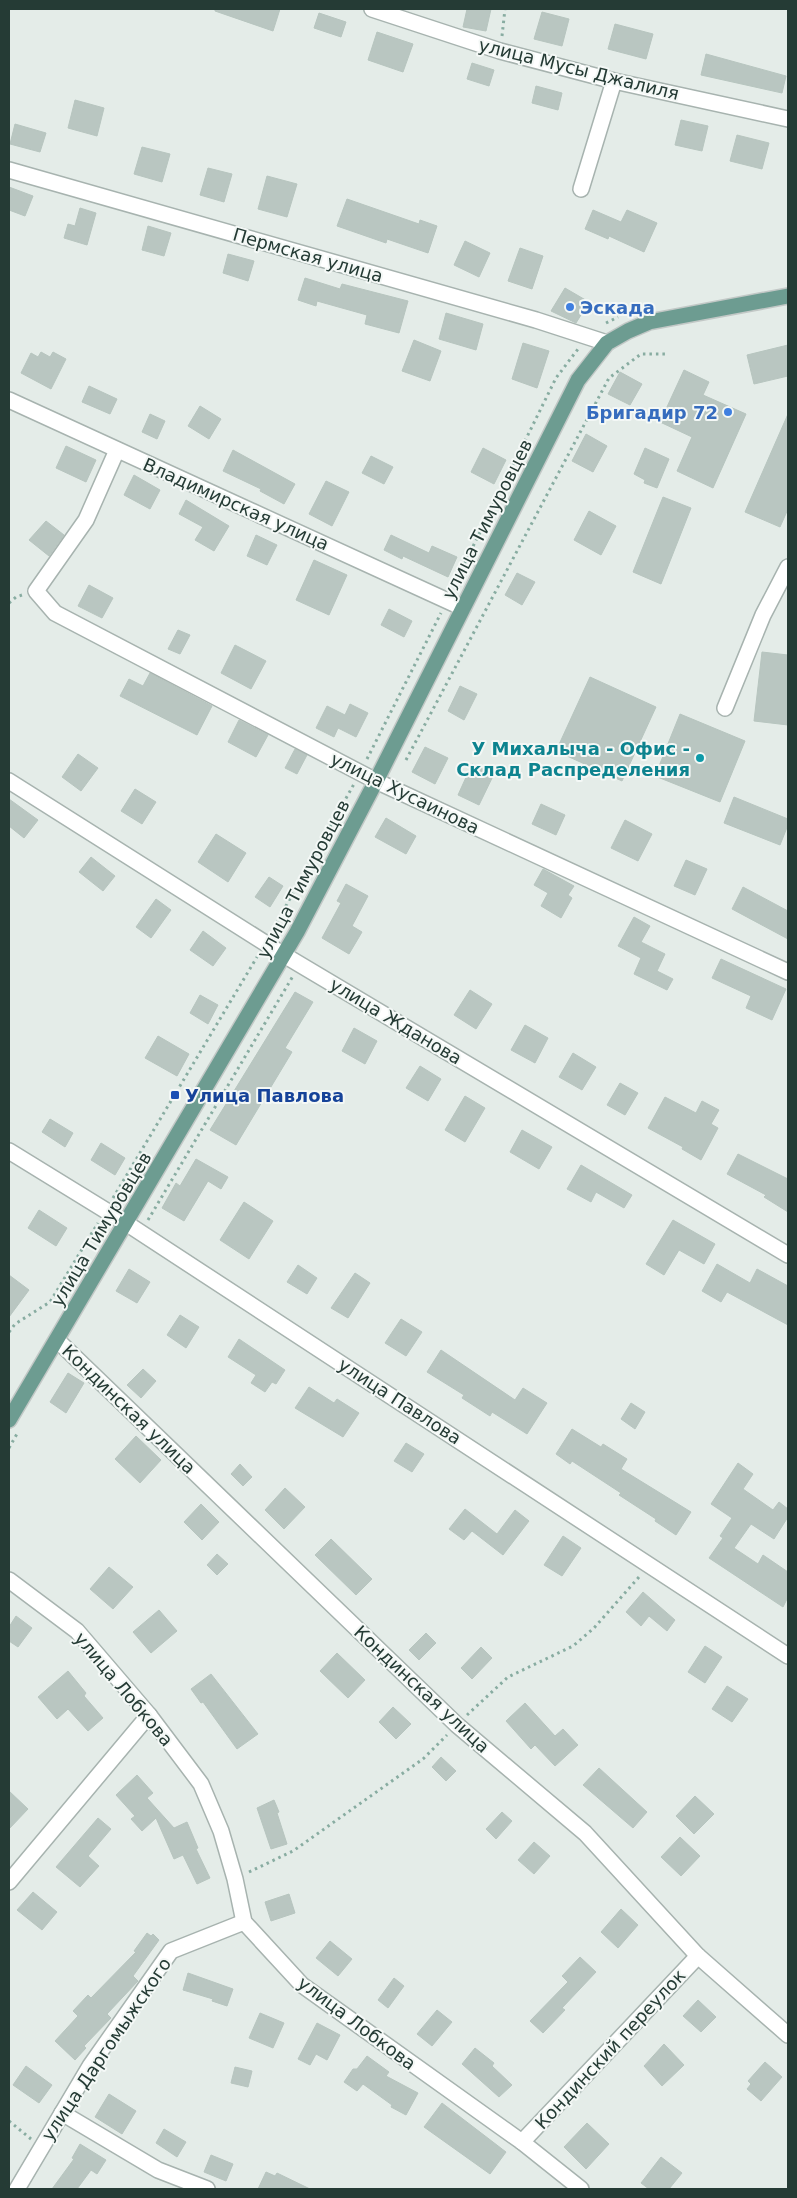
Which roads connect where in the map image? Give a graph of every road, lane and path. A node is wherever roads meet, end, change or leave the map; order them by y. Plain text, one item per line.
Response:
1 (372, 9) edge
2 (506, 9) edge
3 (500, 51) junction
4 (614, 81) junction
5 (788, 119) edge
6 (9, 170) edge
7 (582, 189) dead end
8 (788, 296) edge
9 (607, 343) junction
10 (9, 400) edge
11 (117, 450) junction
12 (788, 567) edge
13 (463, 608) junction
14 (725, 708) dead end
15 (376, 781) junction
16 (9, 782) edge
17 (284, 955) junction
18 (788, 972) edge
19 (9, 1151) edge
20 (126, 1223) junction
21 (788, 1254) edge
22 (57, 1340) junction
23 (9, 1420) edge
24 (9, 1580) edge
25 (788, 1656) edge
26 (149, 1715) junction
27 (9, 1882) edge
28 (244, 1922) junction
29 (698, 1956) junction
30 (788, 2035) edge
31 (62, 2113) junction
32 (9, 2121) edge
33 (522, 2142) junction
34 (41, 2147) junction
35 (17, 2189) edge
36 (207, 2189) edge
37 (581, 2189) edge

1 - 3 street, улица Мусы Джалиля
2 - 3 path
3 - 4 street, улица Мусы Джалиля
4 - 5 street, улица Мусы Джалиля
4 - 7 street
6 - 9 street, Пермская улица
8 - 9 main road
9 - 13 main road, улица Тимуровцев
10 - 11 street, Владимирская улица
11 - 13 street, Владимирская улица
11 - 15 street, улица Хусаинова
12 - 14 street
13 - 15 main road, улица Тимуровцев
15 - 17 main road, улица Тимуровцев
15 - 18 street, улица Хусаинова
16 - 17 street, улица Жданова
17 - 20 main road, улица Тимуровцев
17 - 21 street, улица Жданова
19 - 20 street, улица Павлова
20 - 22 main road, улица Тимуровцев
20 - 25 street, улица Павлова
22 - 23 main road, улица Тимуровцев
22 - 29 street, Кондинская улица
24 - 26 street, улица Лобкова
26 - 27 street
26 - 28 street, улица Лобкова
28 - 31 street, улица Даргомыжского
28 - 33 street, улица Лобкова
29 - 30 street, Кондинская улица
29 - 33 street, Кондинский переулок
31 - 34 street, улица Даргомыжского
31 - 36 street
32 - 34 path
33 - 37 street, улица Лобкова
34 - 35 street, улица Даргомыжского

